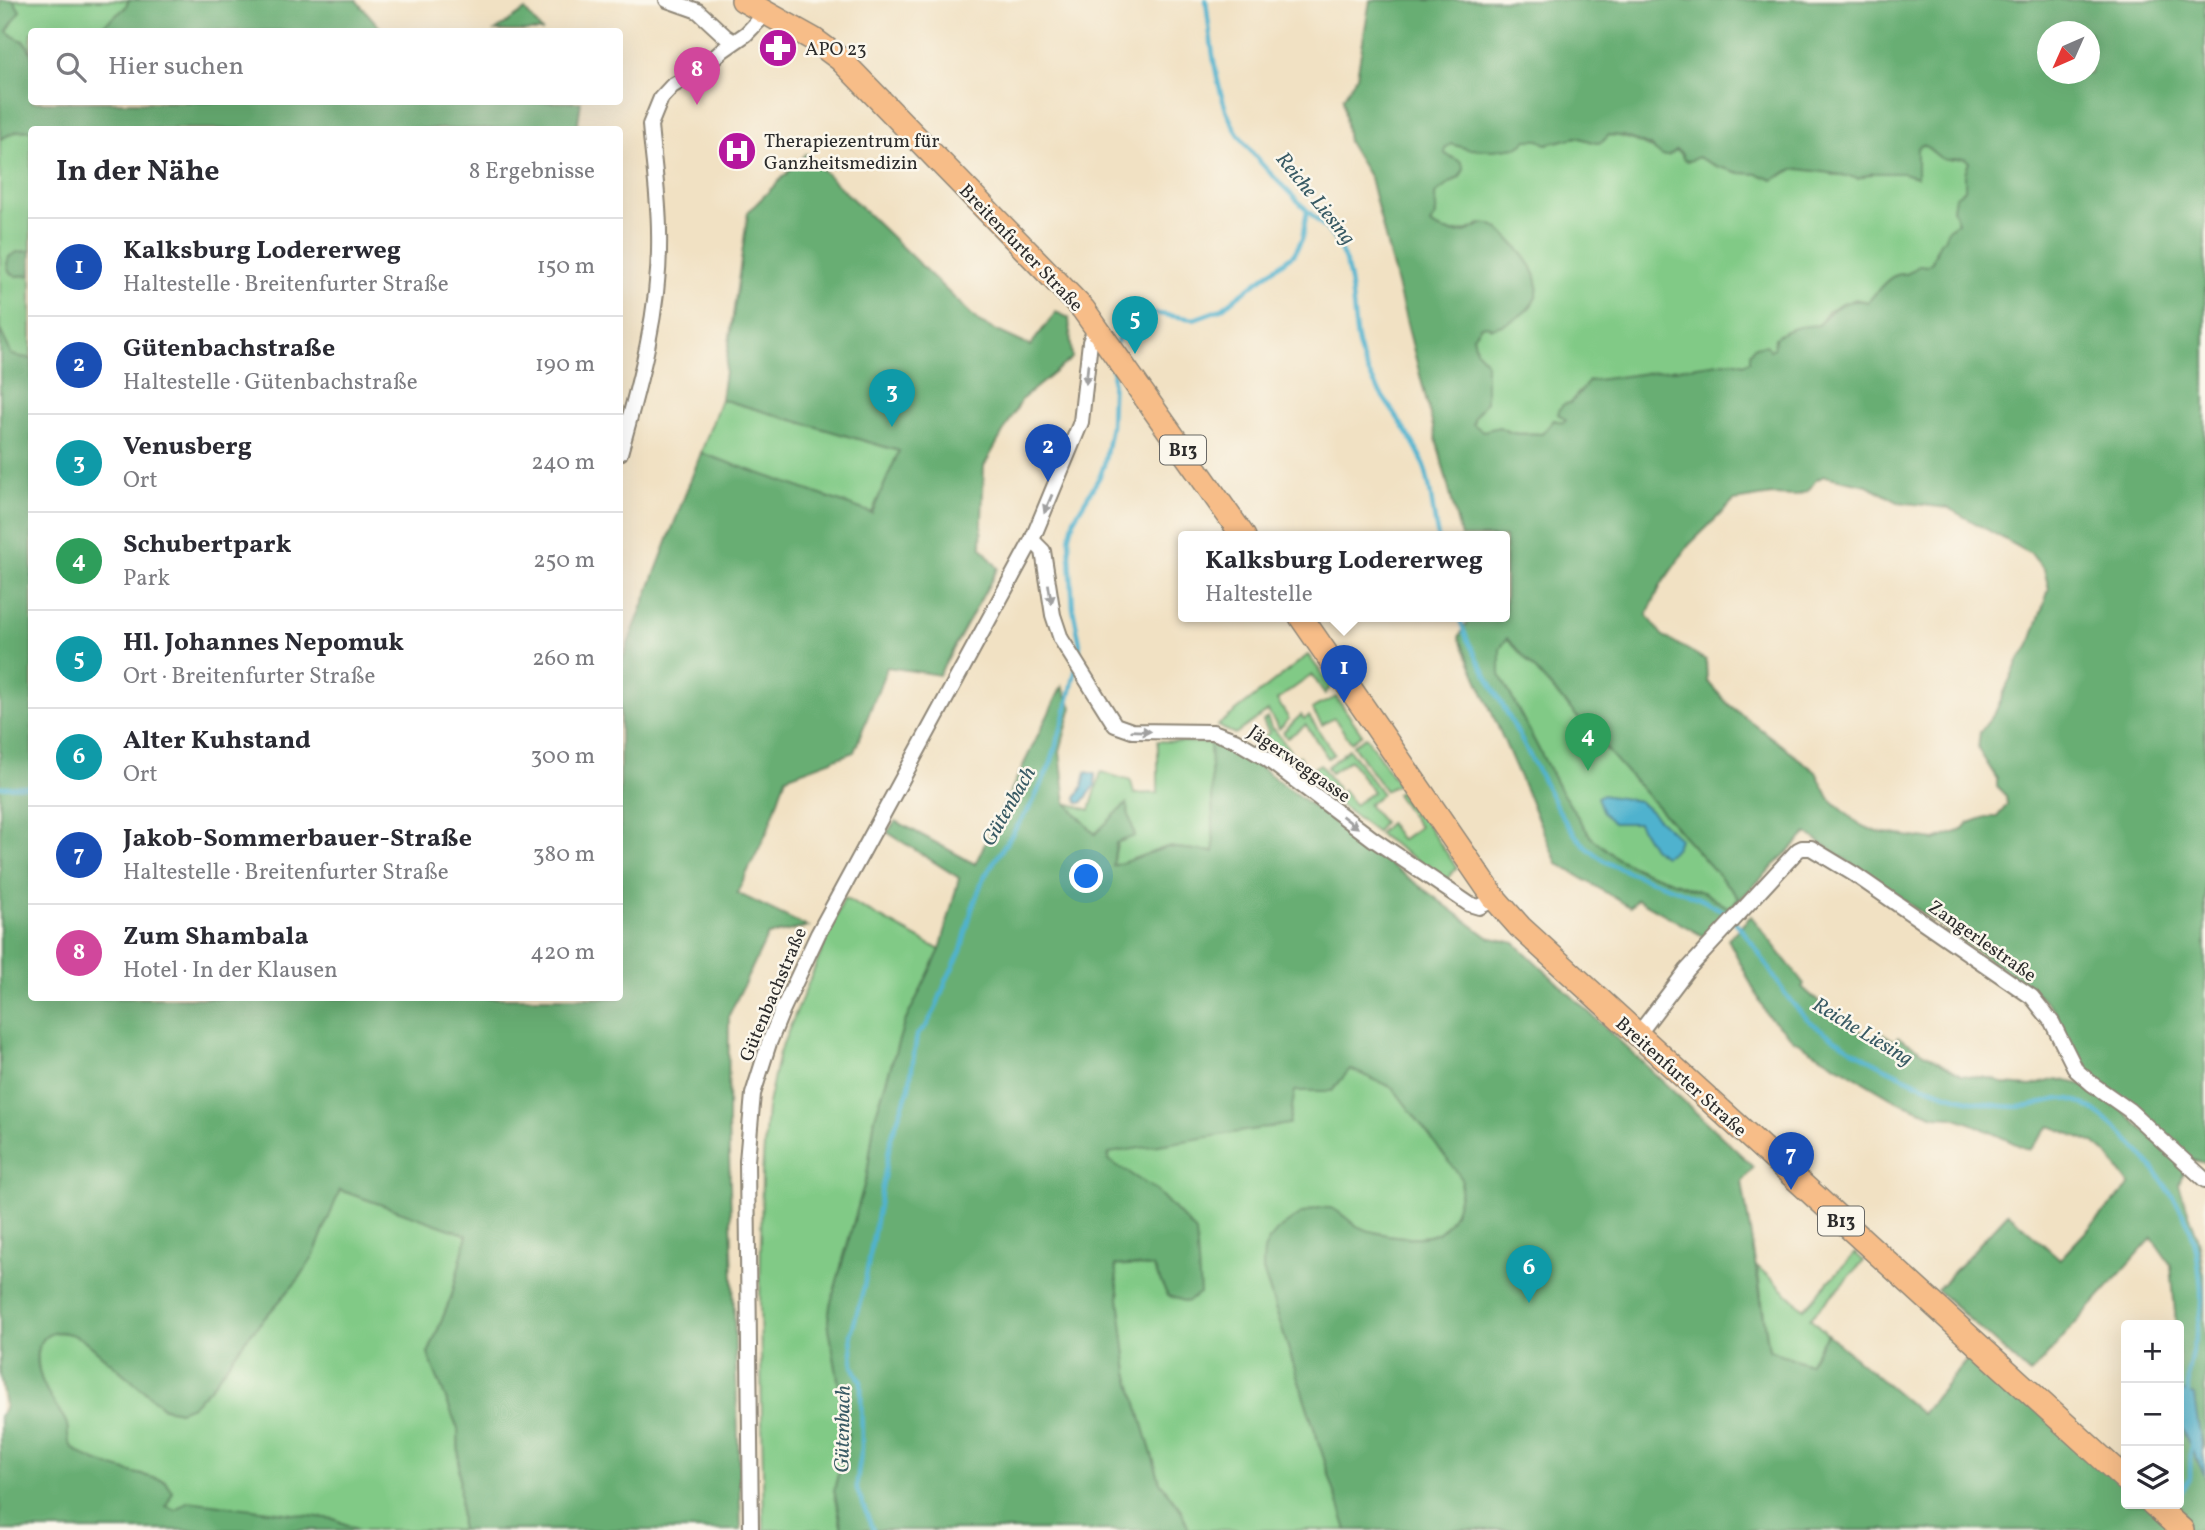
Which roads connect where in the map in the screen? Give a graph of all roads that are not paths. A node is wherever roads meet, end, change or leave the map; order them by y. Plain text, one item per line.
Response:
1 (667, 0) edge
2 (743, 0) edge
3 (767, 12) junction
4 (734, 41) junction
5 (1100, 332) junction
6 (623, 442) edge
7 (1240, 531) edge
8 (1032, 540) junction
9 (1303, 622) edge
10 (1494, 899) junction
11 (1637, 1036) junction
12 (2205, 1180) edge
13 (2121, 1475) edge
14 (2159, 1509) edge
15 (751, 1530) edge
16 (2182, 1530) edge

1 - 4 street
2 - 3 main road, Breitenfurter Straße / B13
3 - 4 street
3 - 5 main road, Breitenfurter Straße / B13
4 - 6 street
5 - 7 main road, B13
5 -> 8 street, Gütenbachstraße
8 -> 10 street, Jägerweggasse
8 - 15 street, Gütenbachstraße
9 - 10 main road, Breitenfurter Straße / B13
10 - 11 main road, Breitenfurter Straße / B13
11 - 12 street, Zangerlestraße
11 - 13 main road, Breitenfurter Straße / B13
14 - 16 main road

